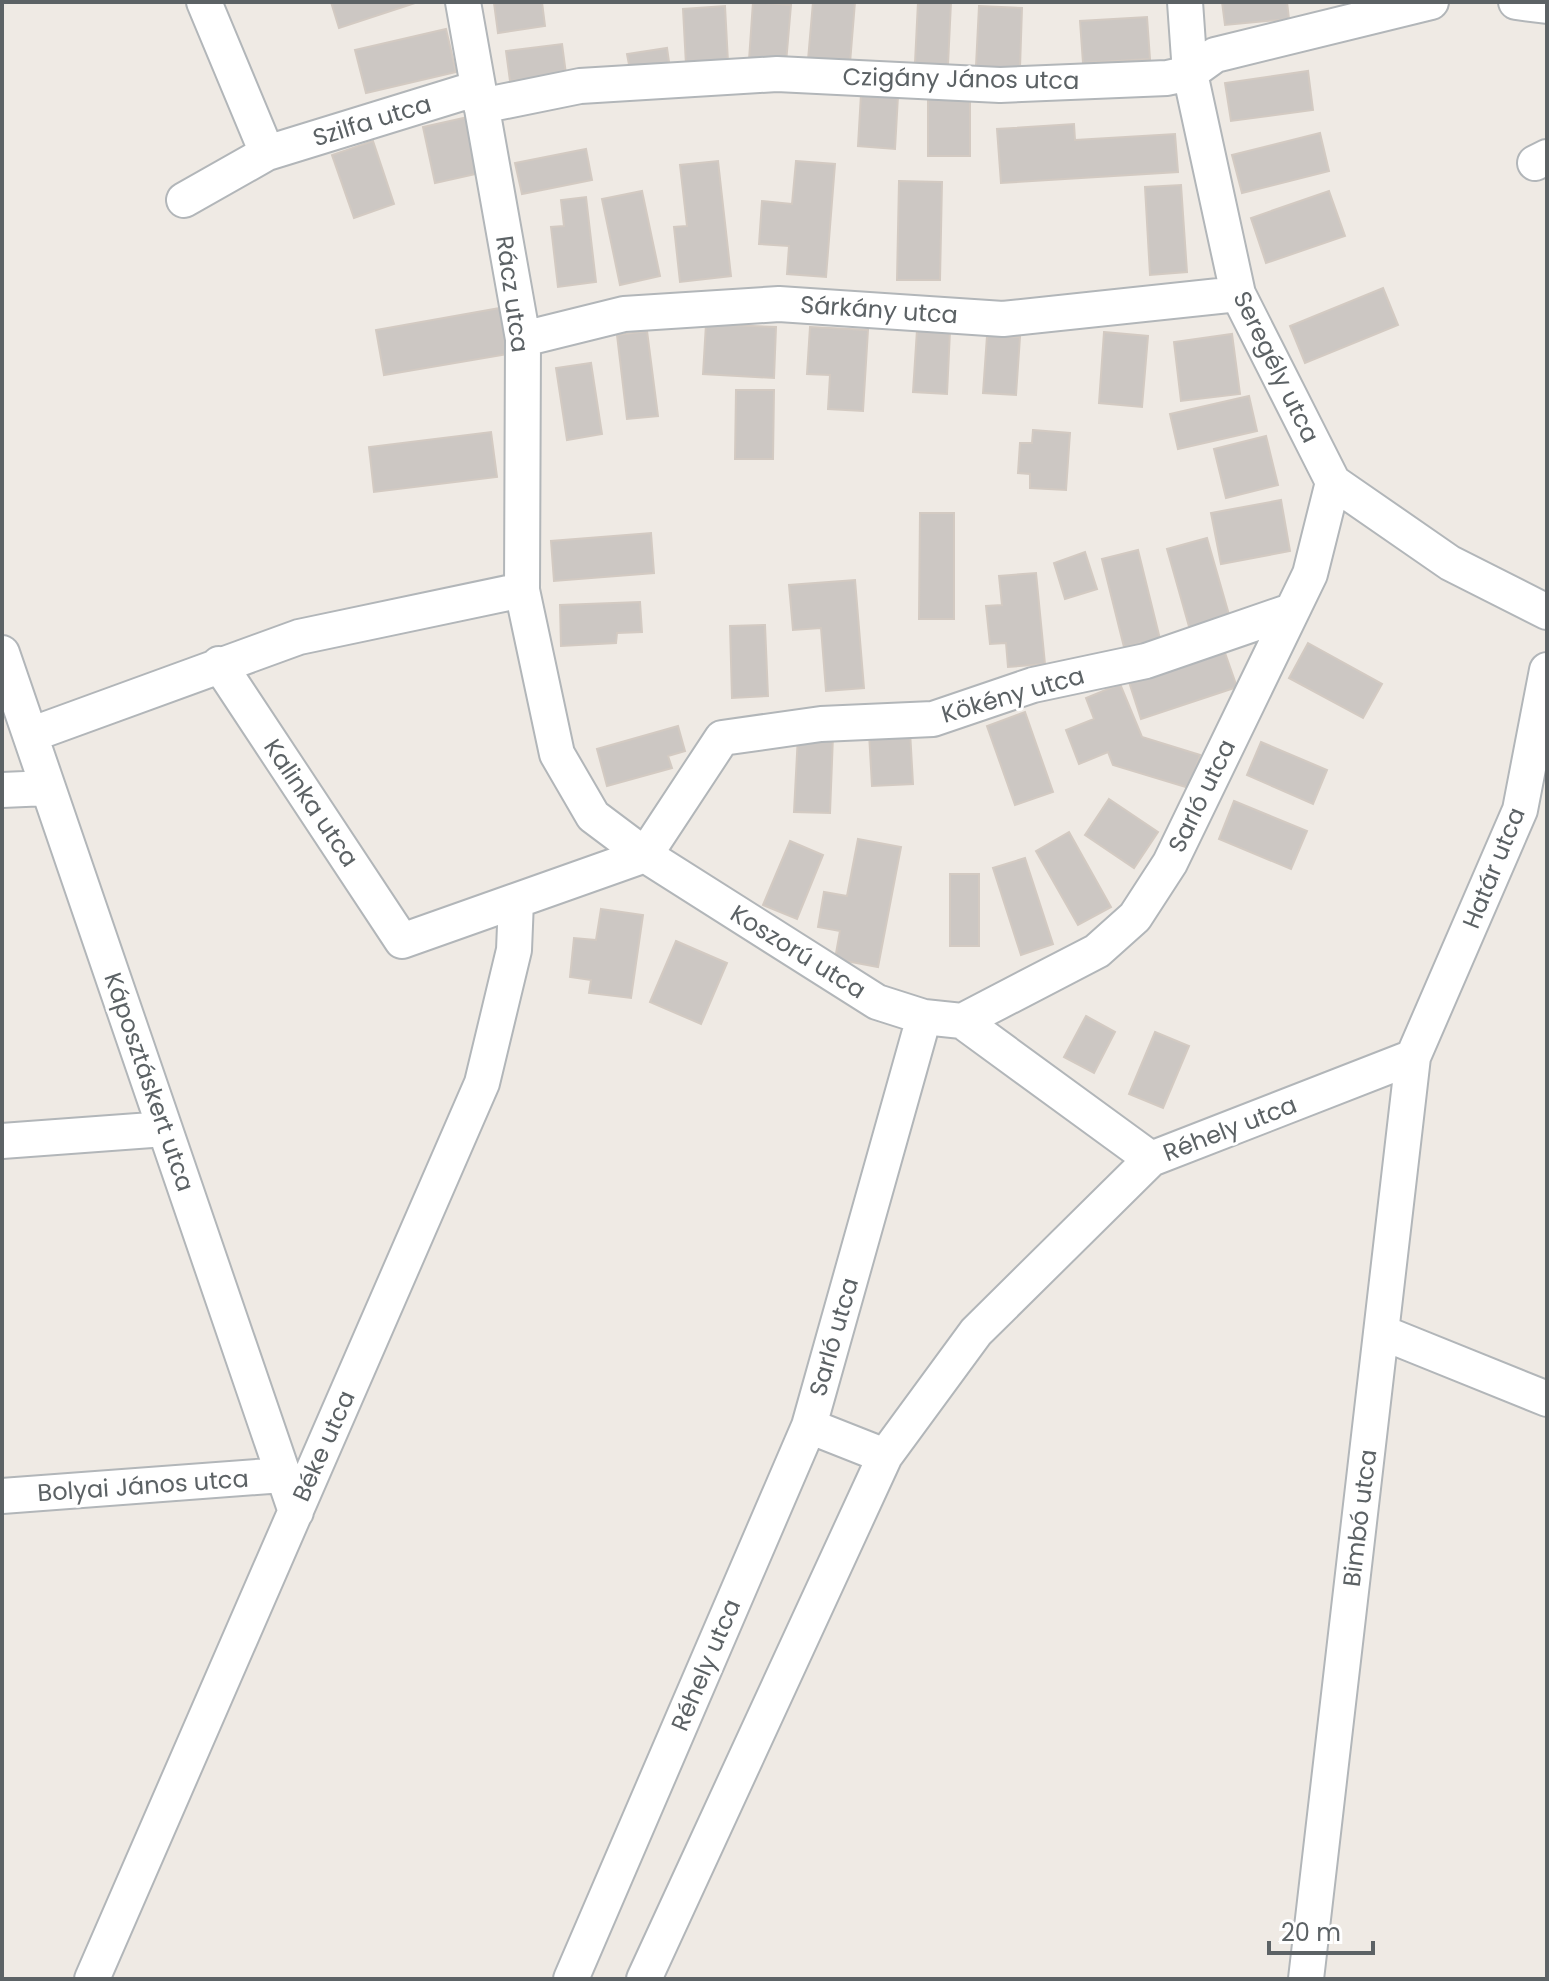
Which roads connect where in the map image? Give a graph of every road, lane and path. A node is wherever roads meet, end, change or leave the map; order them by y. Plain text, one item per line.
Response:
1 (204, 2) edge
2 (463, 2) edge
3 (1185, 2) edge
4 (1431, 2) edge
5 (1516, 2) edge
6 (1547, 6) edge
7 (1190, 73) junction
8 (480, 97) junction
9 (267, 153) junction
10 (184, 200) dead end
11 (1238, 294) junction
12 (523, 339) junction
13 (1333, 482) junction
14 (522, 590) junction
15 (1291, 611) junction
16 (1547, 612) edge
17 (2, 653) edge
18 (219, 664) junction
19 (1547, 670) edge
20 (30, 735) junction
21 (48, 788) junction
22 (2, 790) edge
23 (1534, 816) edge
24 (645, 855) junction
25 (516, 901) junction
26 (924, 1017) junction
27 (962, 1021) junction
28 (1413, 1057) junction
29 (165, 1129) junction
30 (2, 1141) edge
31 (1151, 1159) junction
32 (1381, 1332) junction
33 (1547, 1399) edge
34 (809, 1426) junction
35 (885, 1456) junction
36 (283, 1475) junction
37 (2, 1496) edge
38 (296, 1512) junction
39 (92, 1979) edge
40 (571, 1979) edge
41 (644, 1979) edge
42 (1306, 1979) edge

1 - 9 street
2 - 8 street, Rácz utca
3 - 7 street, Seregély utca
4 - 7 street, Czigány János utca
5 - 6 street
7 - 8 street, Czigány János utca
7 - 11 street, Seregély utca
8 - 9 street, Szilfa utca
8 - 12 street, Rácz utca
9 - 10 street, Szilfa utca
11 - 12 street, Sárkány utca
11 - 13 street, Seregély utca
12 - 14 street, Rácz utca
13 - 15 street, Sarló utca
13 - 16 street, Seregély utca
14 - 18 street
14 - 24 street, Rácz utca
15 - 24 street, Kökény utca
15 - 27 street, Sarló utca
17 - 20 street, Káposztáskert utca
18 - 20 street
18 - 25 street, Kalinka utca
19 - 23 street, Határ utca
20 - 21 street, Káposztáskert utca
21 - 22 street
21 - 29 street, Káposztáskert utca
23 - 28 street, Határ utca
24 - 25 street
24 - 26 street, Koszorú utca
25 - 38 street, Béke utca
26 - 27 street, Koszorú utca
26 - 34 street, Sarló utca
27 - 31 street
28 - 31 street, Réhely utca
28 - 32 street, Bimbó utca
29 - 30 street
29 - 36 street, Káposztáskert utca
31 - 35 street, Réhely utca
32 - 33 street
32 - 42 street, Bimbó utca
34 - 35 street
34 - 40 street, Réhely utca
35 - 41 street, Réhely utca
36 - 37 street, Bolyai János utca
36 - 38 street, Káposztáskert utca
38 - 39 street, Béke utca

